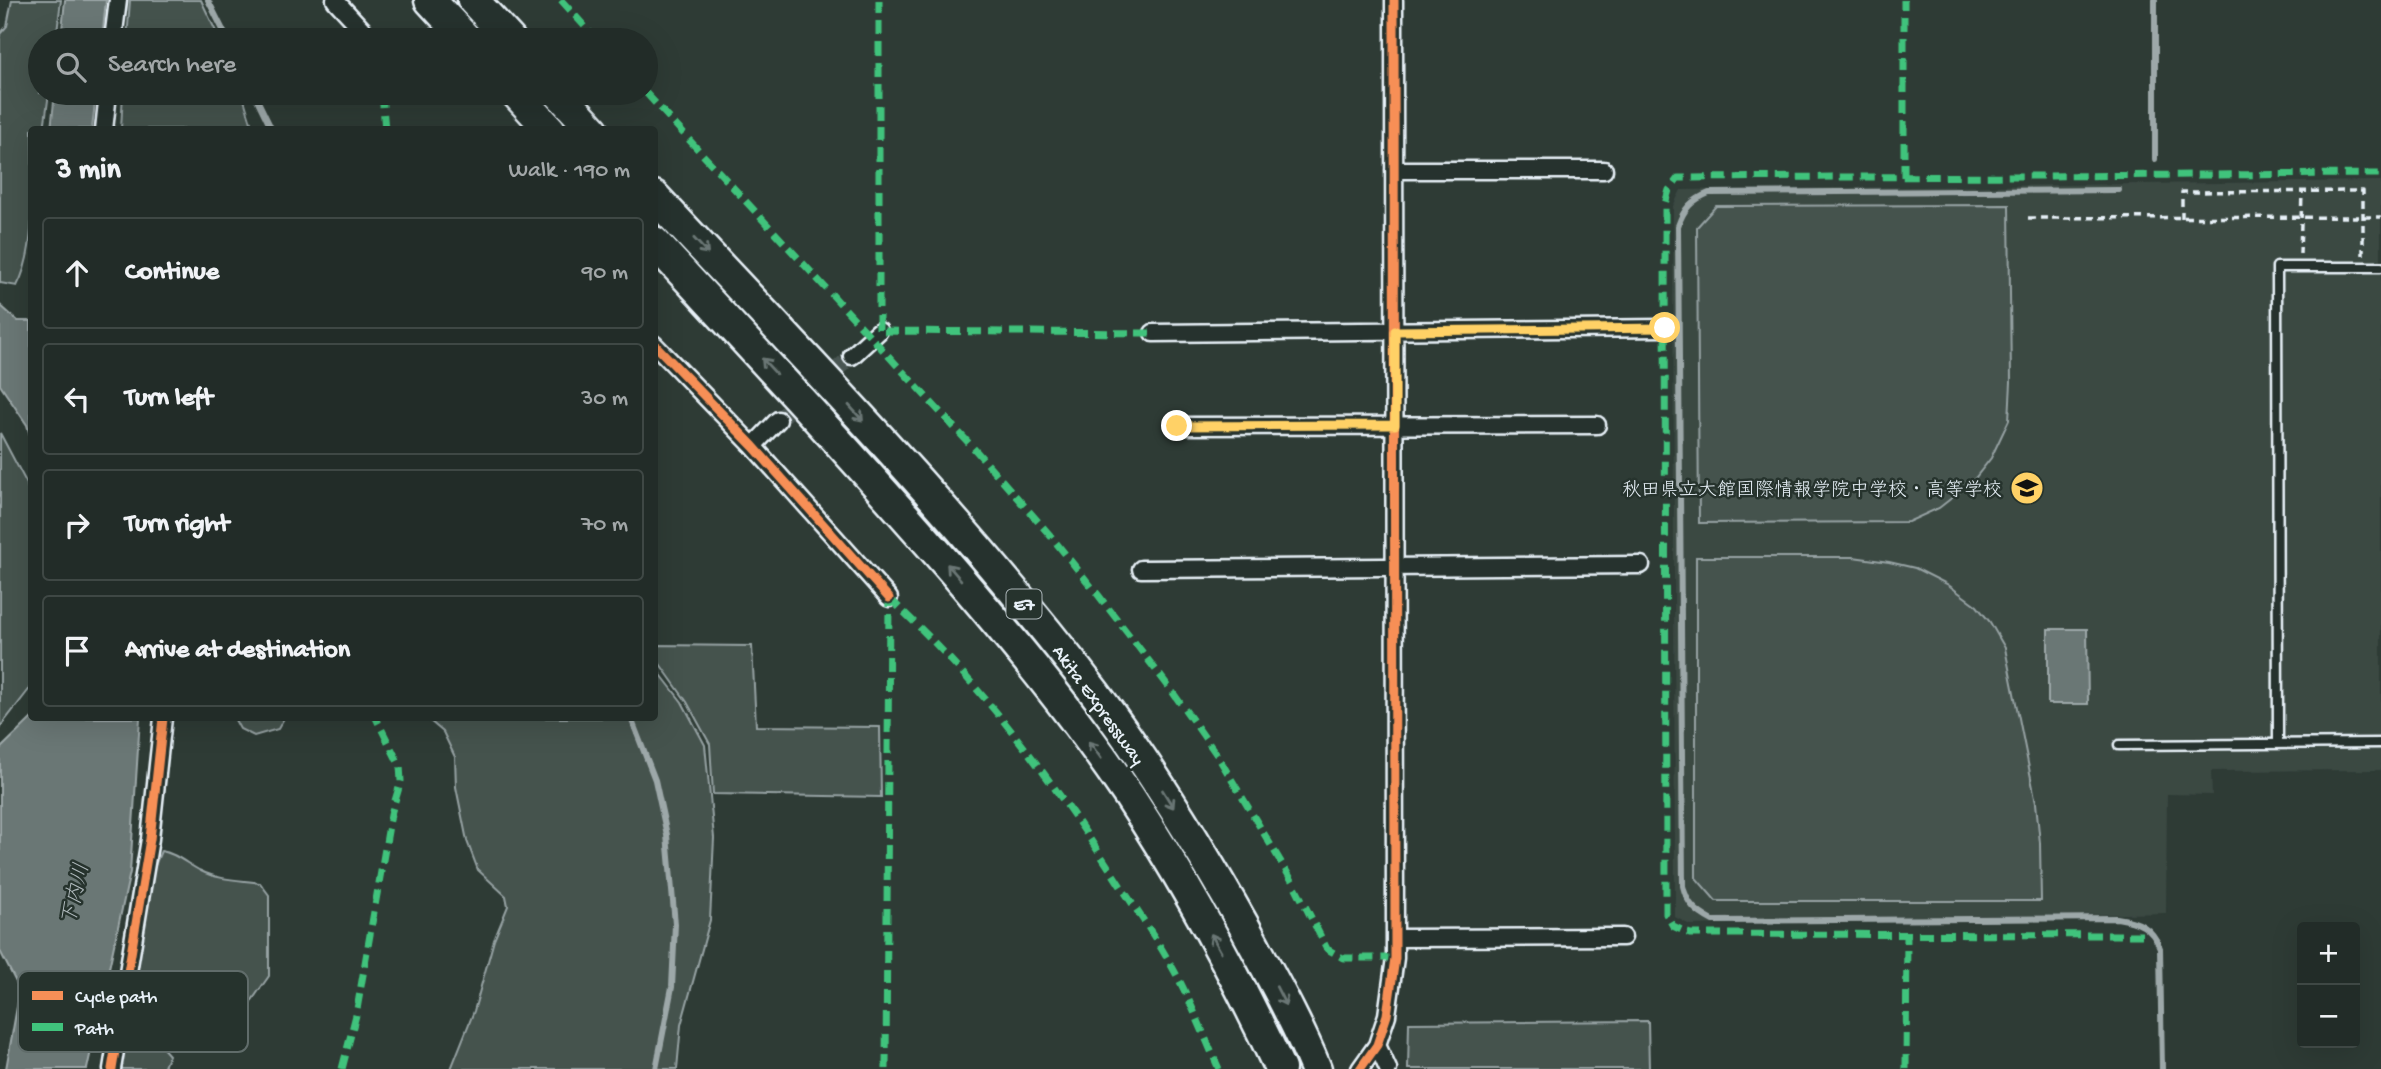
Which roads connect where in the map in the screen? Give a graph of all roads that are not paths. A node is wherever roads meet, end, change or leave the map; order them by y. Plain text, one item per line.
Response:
1 (118, 0) edge
2 (335, 0) edge
3 (430, 0) edge
4 (473, 0) edge
5 (1394, 0) edge
6 (114, 28) edge
7 (361, 28) edge
8 (456, 28) edge
9 (499, 28) edge
10 (107, 105) edge
11 (527, 105) edge
12 (570, 105) edge
13 (104, 126) edge
14 (546, 126) edge
15 (589, 126) edge
16 (1394, 170) junction
17 (1604, 170) dead end
18 (658, 200) edge
19 (658, 246) edge
20 (2381, 267) edge
21 (1665, 328) dead end
22 (879, 331) dead end
23 (1395, 331) junction
24 (1153, 332) dead end
25 (658, 348) edge
26 (852, 356) tunnel mouth
27 (778, 420) tunnel mouth
28 (1395, 425) junction
29 (1597, 425) dead end
30 (1177, 426) dead end
31 (753, 446) junction
32 (1642, 565) dead end
33 (1395, 568) junction
34 (1141, 569) dead end
35 (889, 598) dead end
36 (163, 721) edge
37 (2381, 743) edge
38 (2277, 744) junction
39 (2119, 746) dead end
40 (1623, 937) dead end
41 (1395, 938) junction
42 (128, 971) edge
43 (1377, 1045) junction
44 (1280, 1069) edge
45 (1316, 1069) edge
46 (1360, 1069) edge
47 (1388, 1069) edge

1 - 6 street
2 - 7 street
3 - 8 highway
4 - 9 highway
5 - 16 street
10 - 13 street
11 - 14 highway
12 - 15 highway
16 - 17 street
16 - 23 street
18 -> 45 highway, Akita Expressway / E7
44 -> 19 highway, Akita Expressway / E7
20 - 38 lane
21 - 23 street
22 - 26 street
23 - 24 street
23 - 28 street
25 - 31 street
27 - 31 street
28 - 29 street
28 - 30 street
28 - 33 street
31 - 35 street
32 - 33 street
33 - 34 street
33 - 41 street
36 - 42 street
37 - 38 lane
38 - 39 lane
40 - 41 street
41 - 43 street
43 - 46 street
43 - 47 street

